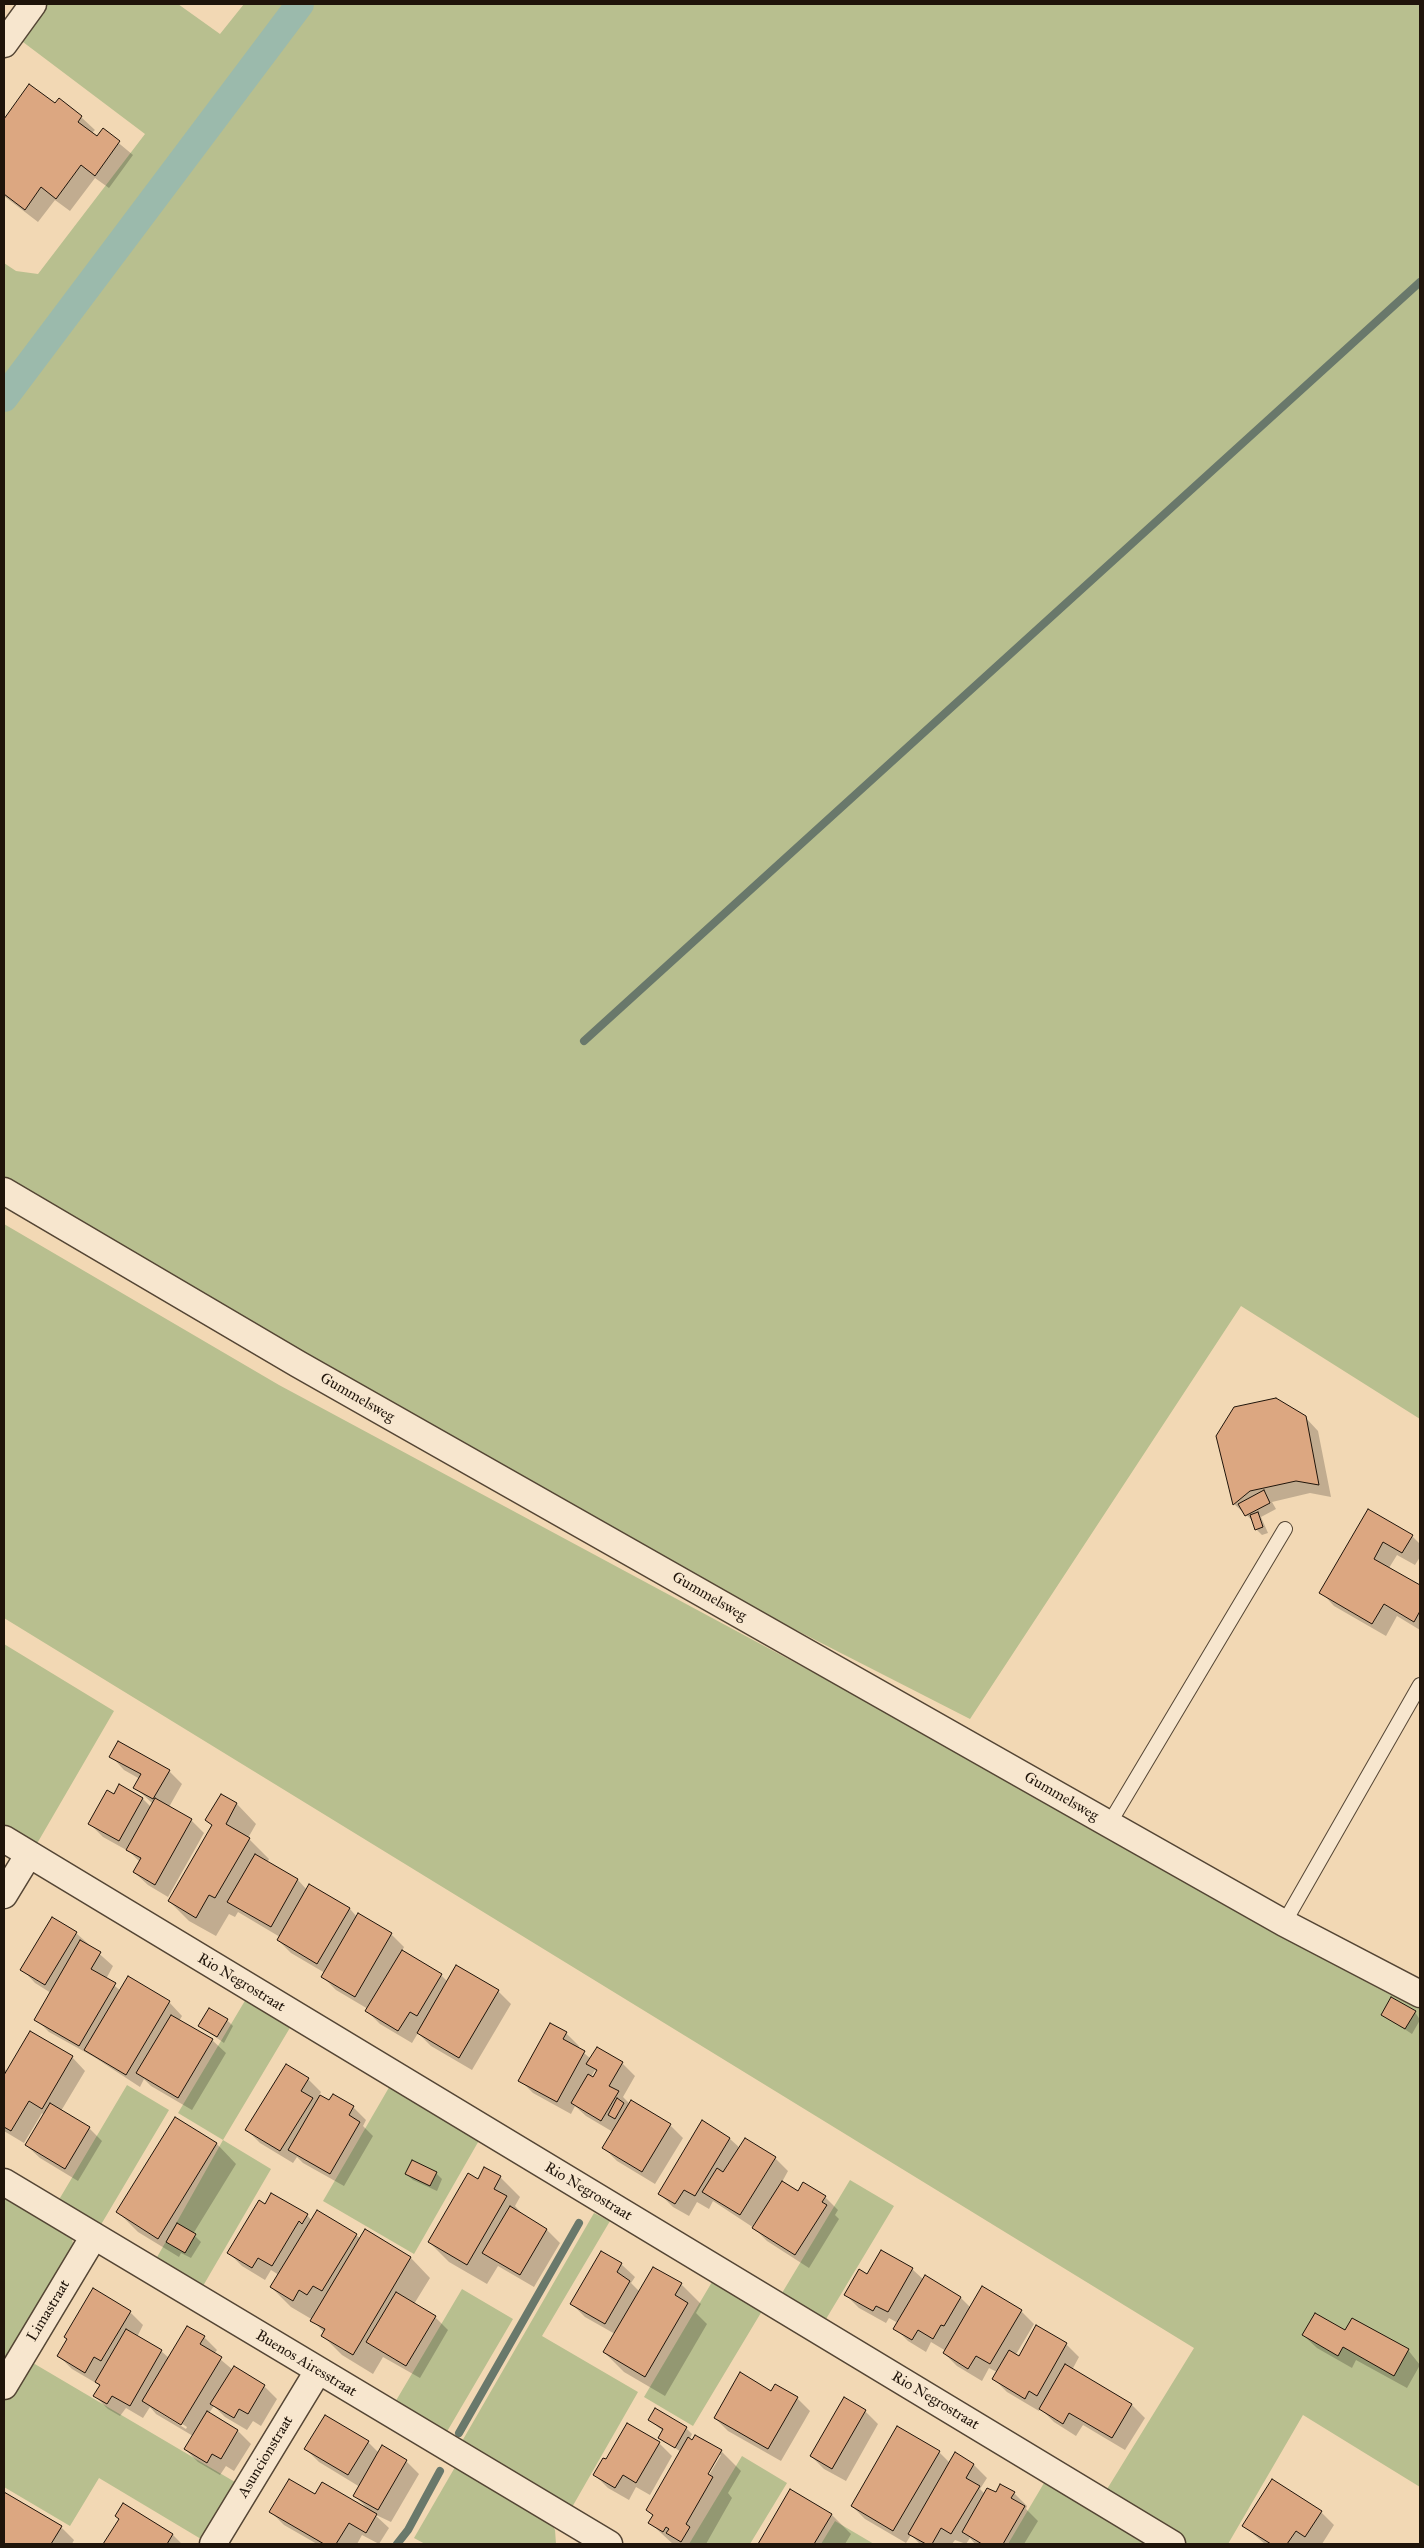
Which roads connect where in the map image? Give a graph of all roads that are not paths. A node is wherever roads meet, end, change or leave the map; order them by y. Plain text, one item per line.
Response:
1 (33, 4) edge
2 (4, 44) edge
3 (4, 1191) edge
4 (1285, 1529) dead end
5 (1420, 1685) edge
6 (1109, 1824) junction
7 (4, 1839) edge
8 (29, 1854) junction
9 (4, 1895) edge
10 (1284, 1923) junction
11 (1420, 1994) edge
12 (4, 2182) edge
13 (94, 2236) junction
14 (318, 2371) junction
15 (4, 2386) edge
16 (572, 2535) edge
17 (214, 2544) edge
18 (609, 2544) edge
19 (1172, 2544) edge

1 - 2 street
3 - 6 street, Gummelsweg
4 - 6 lane
5 - 10 lane
6 - 10 street, Gummelsweg
7 - 8 street, Rio Negrostraat
8 - 9 street
8 - 19 street, Rio Negrostraat
10 - 11 street, Gummelsweg
12 - 13 street, Buenos Airesstraat
13 - 14 street, Buenos Airesstraat
13 - 15 street, Limastraat
14 - 16 street, Buenos Airesstraat
14 - 17 street, Asuncionstraat
16 - 18 street, Buenos Airesstraat

